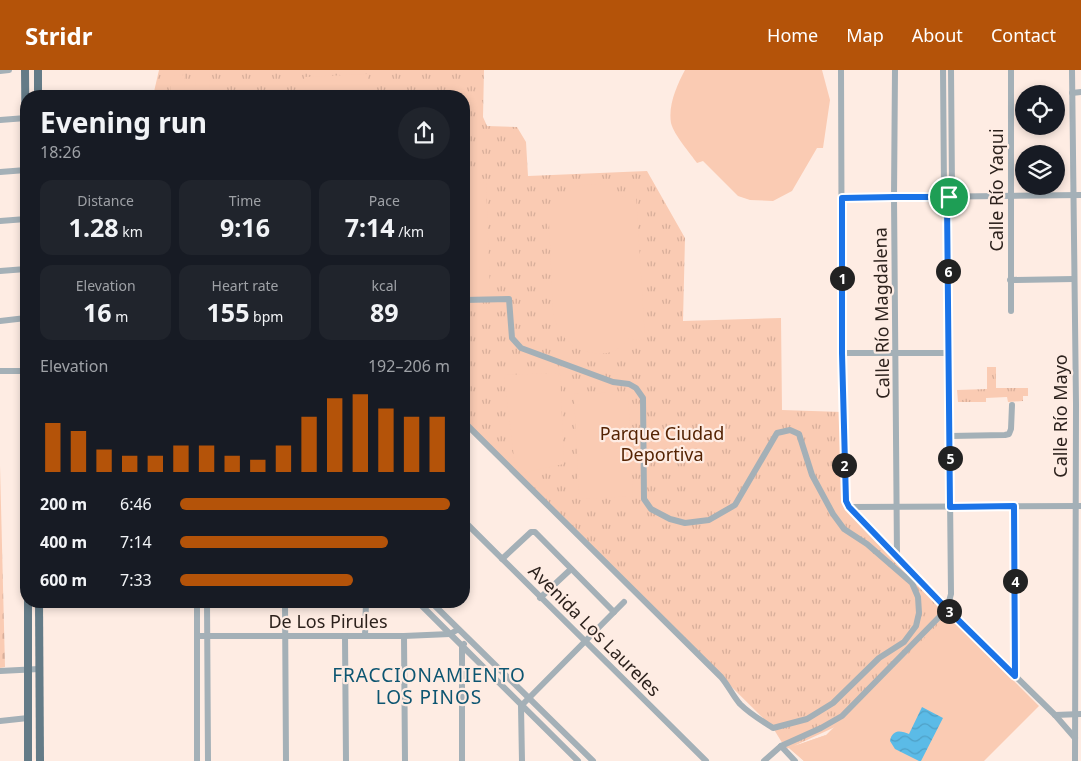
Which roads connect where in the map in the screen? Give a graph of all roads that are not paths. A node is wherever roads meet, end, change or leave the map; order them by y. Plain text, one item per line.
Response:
1 (9, 70) edge
2 (25, 70) edge
3 (38, 70) edge
4 (841, 70) edge
5 (895, 70) edge
6 (942, 70) edge
7 (952, 70) edge
8 (1011, 70) edge
9 (1072, 70) edge
10 (0, 71) edge
11 (25, 90) edge
12 (38, 90) edge
13 (1081, 92) edge
14 (1072, 93) junction
15 (20, 118) edge
16 (0, 120) edge
17 (1081, 143) edge
18 (1073, 144) junction
19 (20, 170) edge
20 (0, 172) edge
21 (1081, 195) edge
22 (1073, 196) junction
23 (894, 197) junction
24 (1011, 197) junction
25 (842, 198) junction
26 (948, 198) junction
27 (20, 219) edge
28 (0, 221) edge
29 (1077, 247) edge
30 (20, 269) edge
31 (0, 271) edge
32 (1074, 279) junction
33 (1010, 280) junction
34 (470, 300) edge
35 (1078, 300) edge
36 (1010, 311) dead end
37 (20, 319) edge
38 (0, 321) edge
39 (1078, 351) edge
40 (842, 353) junction
41 (896, 353) junction
42 (949, 353) junction
43 (0, 371) edge
44 (20, 371) edge
45 (1079, 403) edge
46 (1012, 405) dead end
47 (470, 428) edge
48 (950, 436) junction
49 (1078, 456) edge
50 (1014, 506) junction
51 (1078, 506) edge
52 (849, 507) junction
53 (898, 507) junction
54 (950, 507) junction
55 (470, 527) edge
56 (897, 556) junction
57 (502, 559) junction
58 (1078, 560) edge
59 (571, 569) junction
60 (540, 598) junction
61 (624, 602) dead end
62 (28, 608) edge
63 (39, 608) edge
64 (197, 608) edge
65 (207, 608) edge
66 (286, 608) edge
67 (366, 608) edge
68 (424, 608) edge
69 (437, 608) edge
70 (947, 609) junction
71 (614, 612) junction
72 (1078, 612) edge
73 (457, 630) junction
74 (450, 634) junction
75 (197, 636) junction
76 (207, 636) junction
77 (285, 636) junction
78 (345, 636) junction
79 (366, 636) junction
80 (404, 636) junction
81 (468, 639) junction
82 (585, 642) junction
83 (462, 646) junction
84 (1078, 663) edge
85 (29, 669) junction
86 (39, 669) junction
87 (0, 672) edge
88 (1015, 676) junction
89 (529, 698) junction
90 (521, 706) junction
91 (1078, 714) edge
92 (1055, 715) junction
93 (28, 718) junction
94 (0, 720) edge
95 (1076, 738) junction
96 (781, 746) junction
97 (585, 753) junction
98 (28, 761) edge
99 (40, 761) edge
100 (197, 761) edge
101 (208, 761) edge
102 (286, 761) edge
103 (346, 761) edge
104 (405, 761) edge
105 (462, 761) edge
106 (522, 761) edge
107 (578, 761) edge
108 (583, 761) edge
109 (593, 761) edge
110 (706, 761) edge
111 (764, 761) edge
112 (795, 761) edge
113 (1075, 761) edge

1 - 10 street
2 - 11 main road
3 - 12 main road
4 - 25 street
5 - 23 street, Calle Río Magdalena
6 - 26 street
7 - 26 street
8 - 24 street, Calle Río Yaqui
9 - 14 street, Calle Río Mayo
13 - 14 street
14 - 18 street, Calle Río Mayo
15 - 16 street
17 - 18 street
18 - 22 street, Calle Río Mayo
19 - 20 street
21 - 22 street
22 - 24 street
22 - 29 street, Calle Río Mayo
23 - 25 street
23 - 26 street
23 - 41 street, Calle Río Magdalena
24 - 26 street
24 - 33 street, Calle Río Yaqui
25 - 40 street
26 - 42 street
27 - 28 street
29 - 32 street, Calle Río Mayo
30 - 31 street
32 - 33 street
32 - 35 street, Calle Río Mayo
33 - 36 street, Calle Río Yaqui
34 - 47 street
35 - 39 street, Calle Río Mayo
37 - 38 street
39 - 45 street, Calle Río Mayo
40 - 41 street
40 - 52 street
41 - 42 street
41 - 53 street, Calle Río Magdalena
42 - 48 street
43 - 44 street
45 - 49 street, Calle Río Mayo
46 - 48 street
48 - 54 street
49 - 51 street, Calle Río Mayo
50 - 51 street
50 - 54 street
50 - 88 street
51 - 58 street, Calle Río Mayo
52 - 53 street
52 - 56 street
53 - 54 street
53 - 56 street, Calle Río Magdalena
54 - 70 street
55 - 57 street, Avenida Los Laureles
56 - 70 street
57 - 59 street
57 - 60 street, Avenida Los Laureles
58 - 72 street, Calle Río Mayo
59 - 60 street
59 - 71 street
60 - 82 street, Avenida Los Laureles
61 - 71 street
62 - 85 main road
63 - 86 main road
64 - 75 street
65 - 76 street
66 - 77 street
67 - 79 street
68 - 74 street
69 - 73 street
70 - 88 street
70 - 96 street
71 - 82 street
72 - 84 street, Calle Río Mayo
73 - 74 street, De Los Pirules
73 - 81 street
74 - 80 street, De Los Pirules
74 - 83 street
75 - 76 street, De Los Pirules
75 - 100 street
76 - 77 street, De Los Pirules
76 - 101 street
77 - 78 street, De Los Pirules
77 - 102 street
78 - 79 street, De Los Pirules
78 - 103 street
79 - 80 street, De Los Pirules
80 - 104 street
81 - 83 street
81 - 89 street
82 - 89 street
82 - 110 street, Avenida Los Laureles
83 - 90 street
83 - 105 street
84 - 91 street, Calle Río Mayo
85 - 86 street
85 - 87 street
85 - 93 main road
86 - 99 main road
88 - 92 street
89 - 90 street
89 - 97 street
90 - 106 street
90 - 107 street
91 - 92 street
91 - 95 street, Calle Río Mayo
92 - 95 street
93 - 94 street
93 - 98 main road
95 - 113 street, Calle Río Mayo
96 - 111 street
96 - 112 street
97 - 108 street
97 - 109 street

